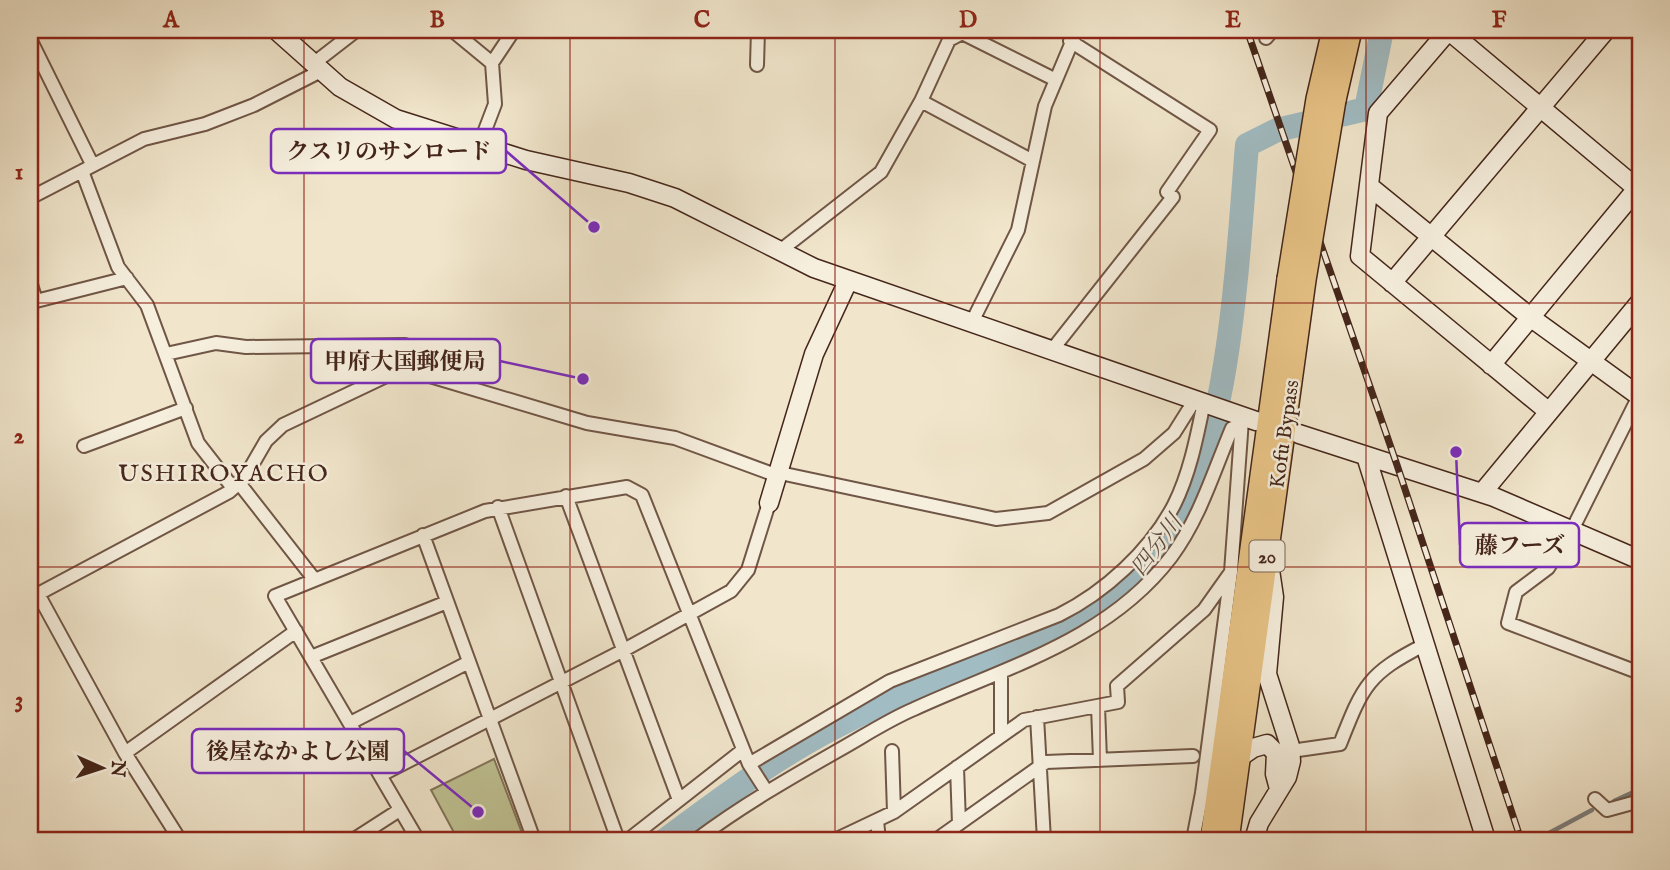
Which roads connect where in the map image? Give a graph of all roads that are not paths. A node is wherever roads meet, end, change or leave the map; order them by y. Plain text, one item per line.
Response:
1 (276, 30) edge
2 (357, 30) edge
3 (452, 30) edge
4 (514, 30) edge
5 (758, 30) edge
6 (1333, 30) edge
7 (1351, 30) edge
8 (1448, 30) edge
9 (1606, 30) edge
10 (966, 32) edge
11 (1074, 35) edge
12 (30, 39) edge
13 (492, 63) junction
14 (757, 65) dead end
15 (317, 67) junction
16 (1054, 79) junction
17 (1326, 99) junction
18 (921, 101) junction
19 (1541, 107) junction
20 (479, 146) junction
21 (1031, 160) junction
22 (87, 168) junction
23 (1369, 186) junction
24 (1639, 188) edge
25 (30, 198) edge
26 (1432, 237) junction
27 (781, 250) junction
28 (127, 278) junction
29 (1296, 280) junction
30 (30, 281) edge
31 (848, 281) junction
32 (1392, 283) junction
33 (1640, 302) edge
34 (1530, 317) junction
35 (971, 324) junction
36 (1052, 350) junction
37 (166, 354) junction
38 (1591, 361) junction
39 (1491, 365) junction
40 (403, 368) junction
41 (1640, 395) edge
42 (1200, 400) junction
43 (186, 408) junction
44 (1549, 412) junction
45 (1242, 419) junction
46 (1299, 434) dead end
47 (84, 446) dead end
48 (1366, 456) junction
49 (779, 475) junction
50 (236, 486) junction
51 (1482, 493) junction
52 (566, 496) junction
53 (769, 503) joint
54 (498, 507) junction
55 (1572, 530) junction
56 (423, 535) junction
57 (1267, 555) junction
58 (1640, 560) edge
59 (1231, 572) junction
60 (314, 579) junction
61 (34, 594) edge
62 (447, 602) junction
63 (690, 614) junction
64 (296, 631) junction
65 (1424, 645) junction
66 (624, 650) junction
67 (311, 656) junction
68 (469, 662) junction
69 (1001, 672) junction
70 (1640, 673) edge
71 (561, 683) junction
72 (1098, 706) junction
73 (1037, 717) junction
74 (490, 719) junction
75 (350, 723) junction
76 (1002, 736) junction
77 (743, 750) junction
78 (1298, 750) dead end
79 (892, 751) dead end
80 (125, 753) junction
81 (1193, 756) dead end
82 (1240, 757) junction
83 (1100, 760) junction
84 (750, 766) junction
85 (1040, 766) junction
86 (957, 767) junction
87 (381, 775) junction
88 (1279, 789) junction
89 (765, 790) junction
90 (1595, 799) dead end
91 (679, 800) junction
92 (1640, 801) edge
93 (398, 811) junction
94 (894, 812) junction
95 (877, 821) junction
96 (959, 824) junction
97 (1223, 837) edge
98 (179, 840) edge
99 (197, 840) edge
100 (354, 840) edge
101 (418, 840) edge
102 (534, 840) edge
103 (618, 840) edge
104 (628, 840) edge
105 (696, 840) edge
106 (835, 840) edge
107 (879, 840) edge
108 (936, 840) edge
109 (1044, 840) edge
110 (1193, 840) edge
111 (1254, 840) edge
112 (1486, 840) edge

1 - 15 street
2 - 15 street
3 - 13 street
4 - 13 street
5 - 14 street
6 - 17 highway, Kofu Bypass / 20
7 - 17 highway, Kofu Bypass / 20
8 - 19 street
8 - 23 street
9 - 19 street
10 - 16 street
10 - 18 street
11 - 16 street
11 - 36 street
12 - 22 street
13 - 20 street
15 - 20 street
15 - 22 street
16 - 21 street
17 - 29 highway, Kofu Bypass / 20, bridge
18 - 21 street
18 - 27 street
19 - 24 street
19 - 26 street
20 - 27 street
21 - 35 street
22 - 25 street
22 - 28 street
23 - 26 street
23 - 32 street
24 - 34 street
26 - 32 street
26 - 34 street
27 - 31 street
28 - 30 street
28 - 37 street
29 - 57 highway, Kofu Bypass / 20
29 - 97 highway, Kofu Bypass / 20
31 - 35 street
31 - 49 street
32 - 39 street
33 - 38 street
34 - 38 street
34 - 39 street
35 - 36 street
36 - 42 street
37 - 40 street
37 - 43 street
38 - 41 street
38 - 44 street
39 - 44 street
40 - 49 street
40 - 50 street
41 - 55 street
42 - 45 street
42 - 49 street
42 - 84 street
43 - 47 street
43 - 50 street
44 - 51 street
45 - 59 street
45 - 69 street
46 - 48 street
48 - 51 street
48 - 65 street
49 - 53 street
50 - 60 street
50 - 61 street
51 - 55 street
52 - 54 street
52 - 63 street
52 - 66 street
53 - 63 street
54 - 56 street
54 - 71 street
55 - 58 street
55 - 70 street
56 - 60 street
56 - 62 street
57 - 82 highway, Kofu Bypass / 20
57 - 88 street
59 - 72 street
59 - 110 street
60 - 64 street
61 - 80 street
62 - 67 street
62 - 68 street
63 - 66 street
63 - 77 street
64 - 67 street
64 - 80 street
65 - 78 street
65 - 112 street
66 - 71 street
66 - 91 street
67 - 75 street
68 - 74 street
68 - 75 street
69 - 76 street
69 - 89 street
71 - 74 street
71 - 103 street
72 - 73 street
72 - 83 street
73 - 76 street
73 - 85 street
74 - 87 street
74 - 102 street
75 - 87 street
76 - 86 street
77 - 84 street
77 - 91 street
79 - 94 street
80 - 98 street
81 - 83 street
82 - 88 street
82 - 97 highway, Kofu Bypass / 20
83 - 85 street
84 - 89 street
85 - 96 street
85 - 109 street
86 - 94 street
86 - 96 street
87 - 93 street
88 - 111 street
89 - 105 street
90 - 92 street
91 - 104 street
93 - 100 street
93 - 101 street
94 - 95 street
95 - 106 street
95 - 107 street
96 - 108 street
98 - 99 street

